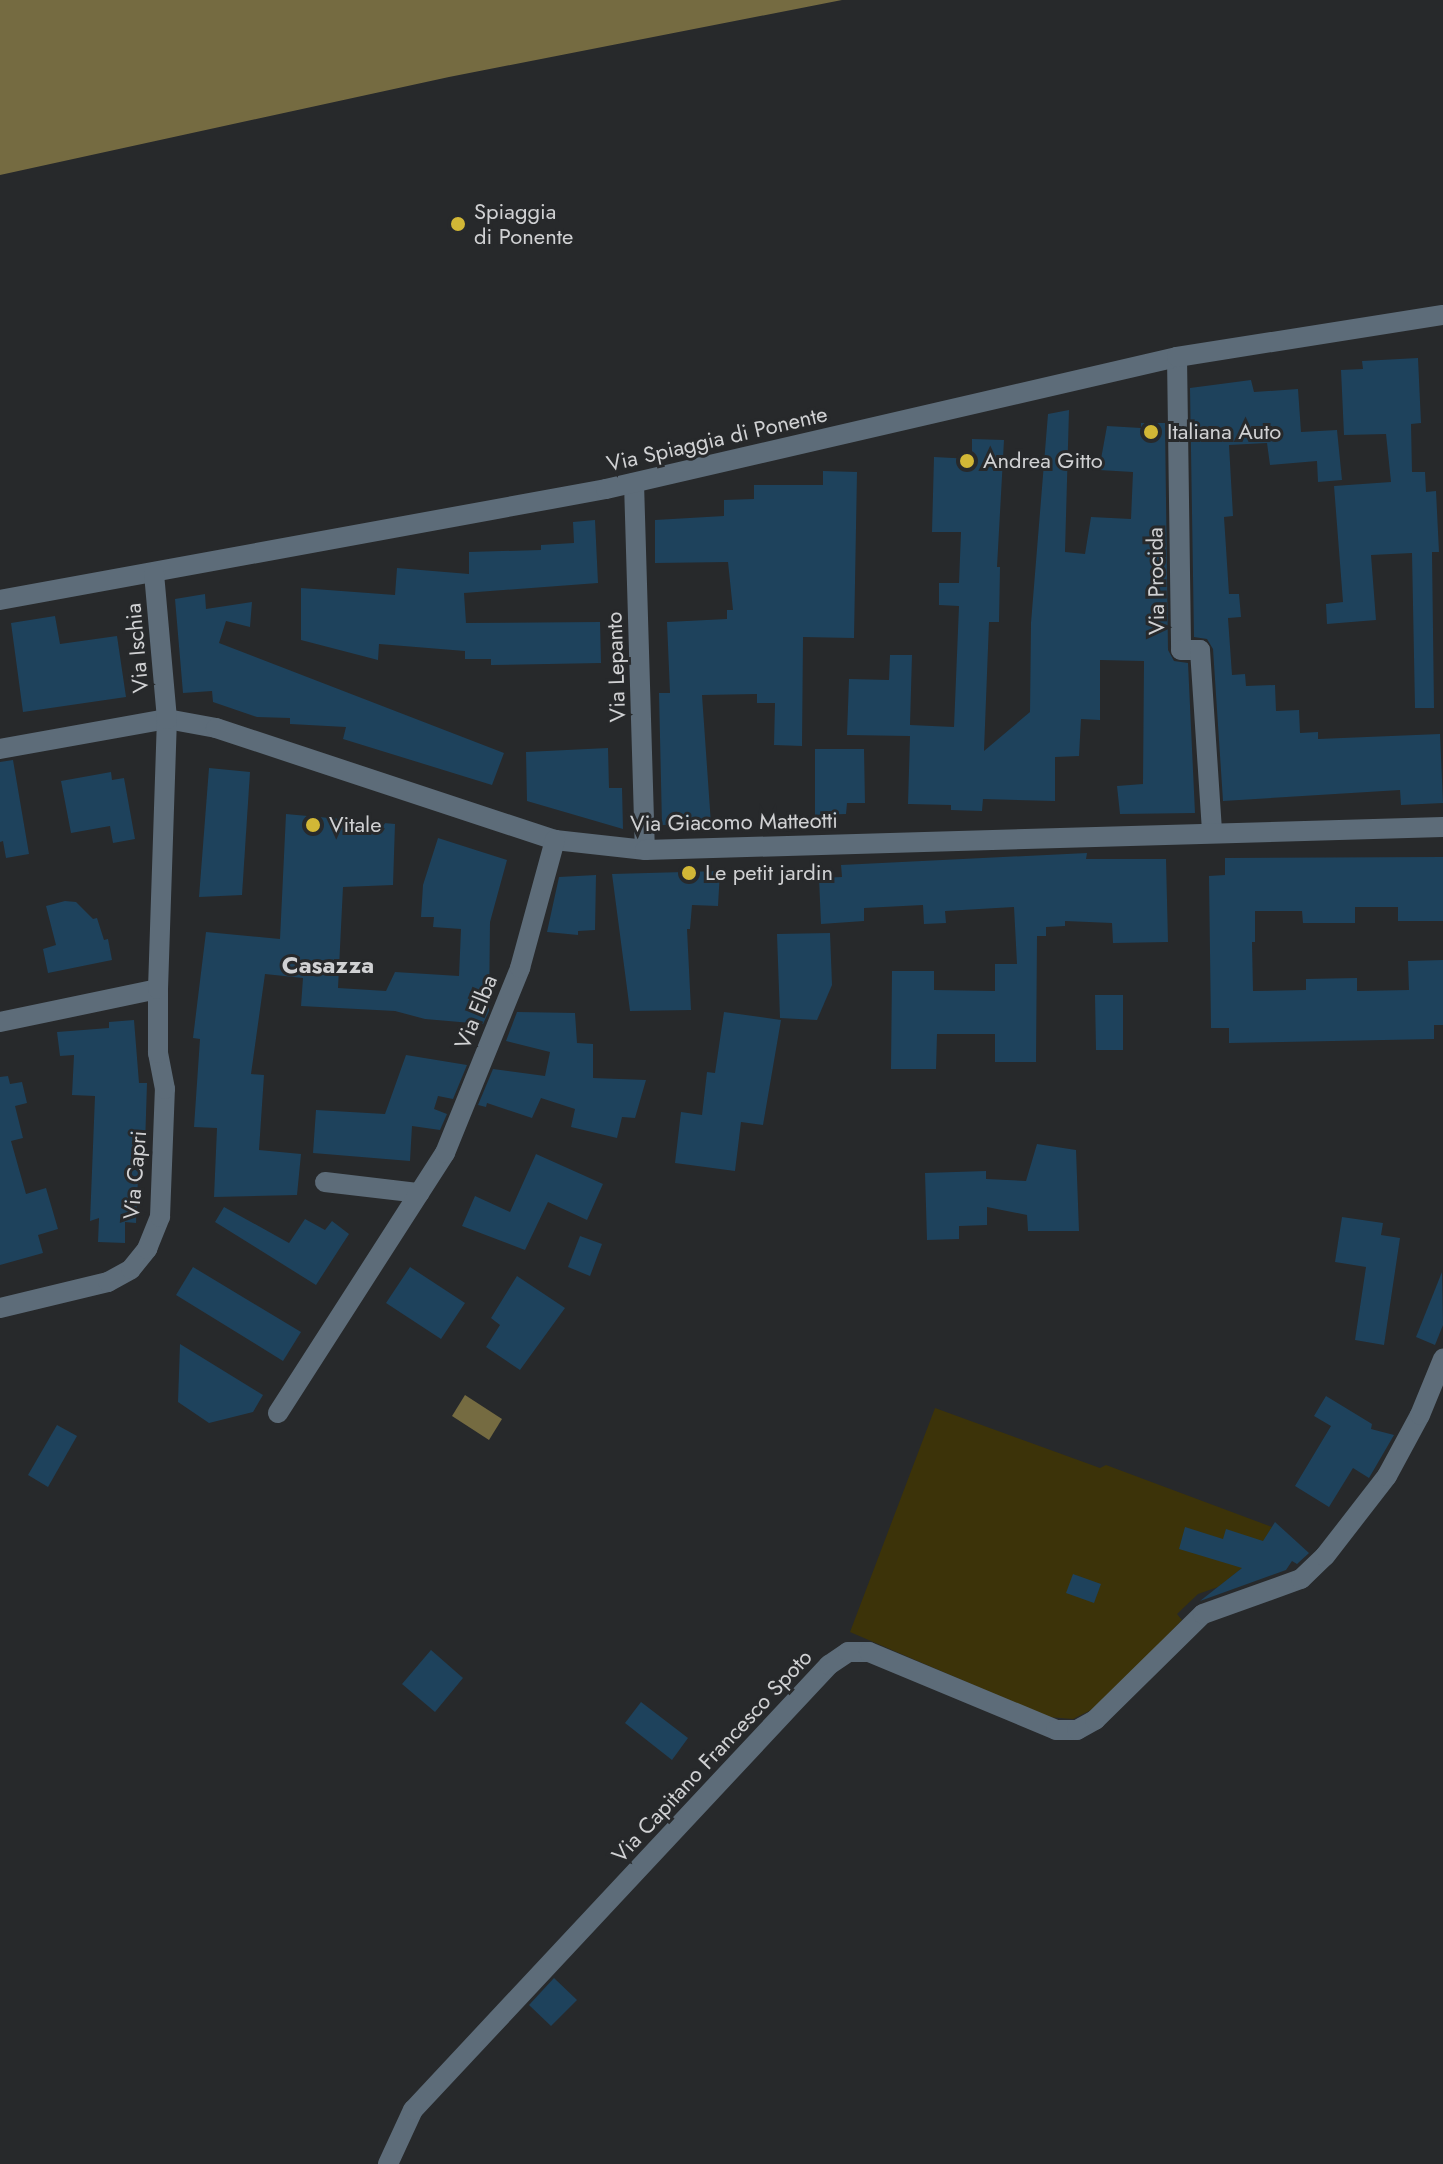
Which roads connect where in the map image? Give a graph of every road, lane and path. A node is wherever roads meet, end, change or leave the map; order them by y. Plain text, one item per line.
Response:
1 (1443, 315) edge
2 (1177, 357) junction
3 (634, 483) junction
4 (154, 573) junction
5 (0, 600) edge
6 (167, 719) junction
7 (0, 749) edge
8 (1443, 827) edge
9 (1212, 832) junction
10 (555, 840) junction
11 (645, 850) junction
12 (158, 989) junction
13 (0, 1022) edge
14 (325, 1182) dead end
15 (419, 1193) junction
16 (0, 1308) edge
17 (1443, 1359) edge
18 (278, 1413) dead end
19 (388, 2164) edge

1 - 2 street, Via Spiaggia di Ponente
2 - 3 street, Via Spiaggia di Ponente
2 - 9 street, Via Procida
3 - 4 street, Via Spiaggia di Ponente
3 - 11 street, Via Lepanto
4 - 5 street, Via Spiaggia di Ponente
4 - 6 street, Via Ischia
6 - 7 street, Via Giacomo Matteotti
6 - 10 street, Via Giacomo Matteotti
6 - 12 street, Via Capri
8 - 9 street, Via Giacomo Matteotti
9 - 11 street, Via Giacomo Matteotti
10 - 11 street, Via Giacomo Matteotti
10 - 15 street, Via Elba
12 - 13 street
12 - 16 street, Via Capri
14 - 15 street
15 - 18 street, Via Elba
17 - 19 street, Via Capitano Francesco Spoto

